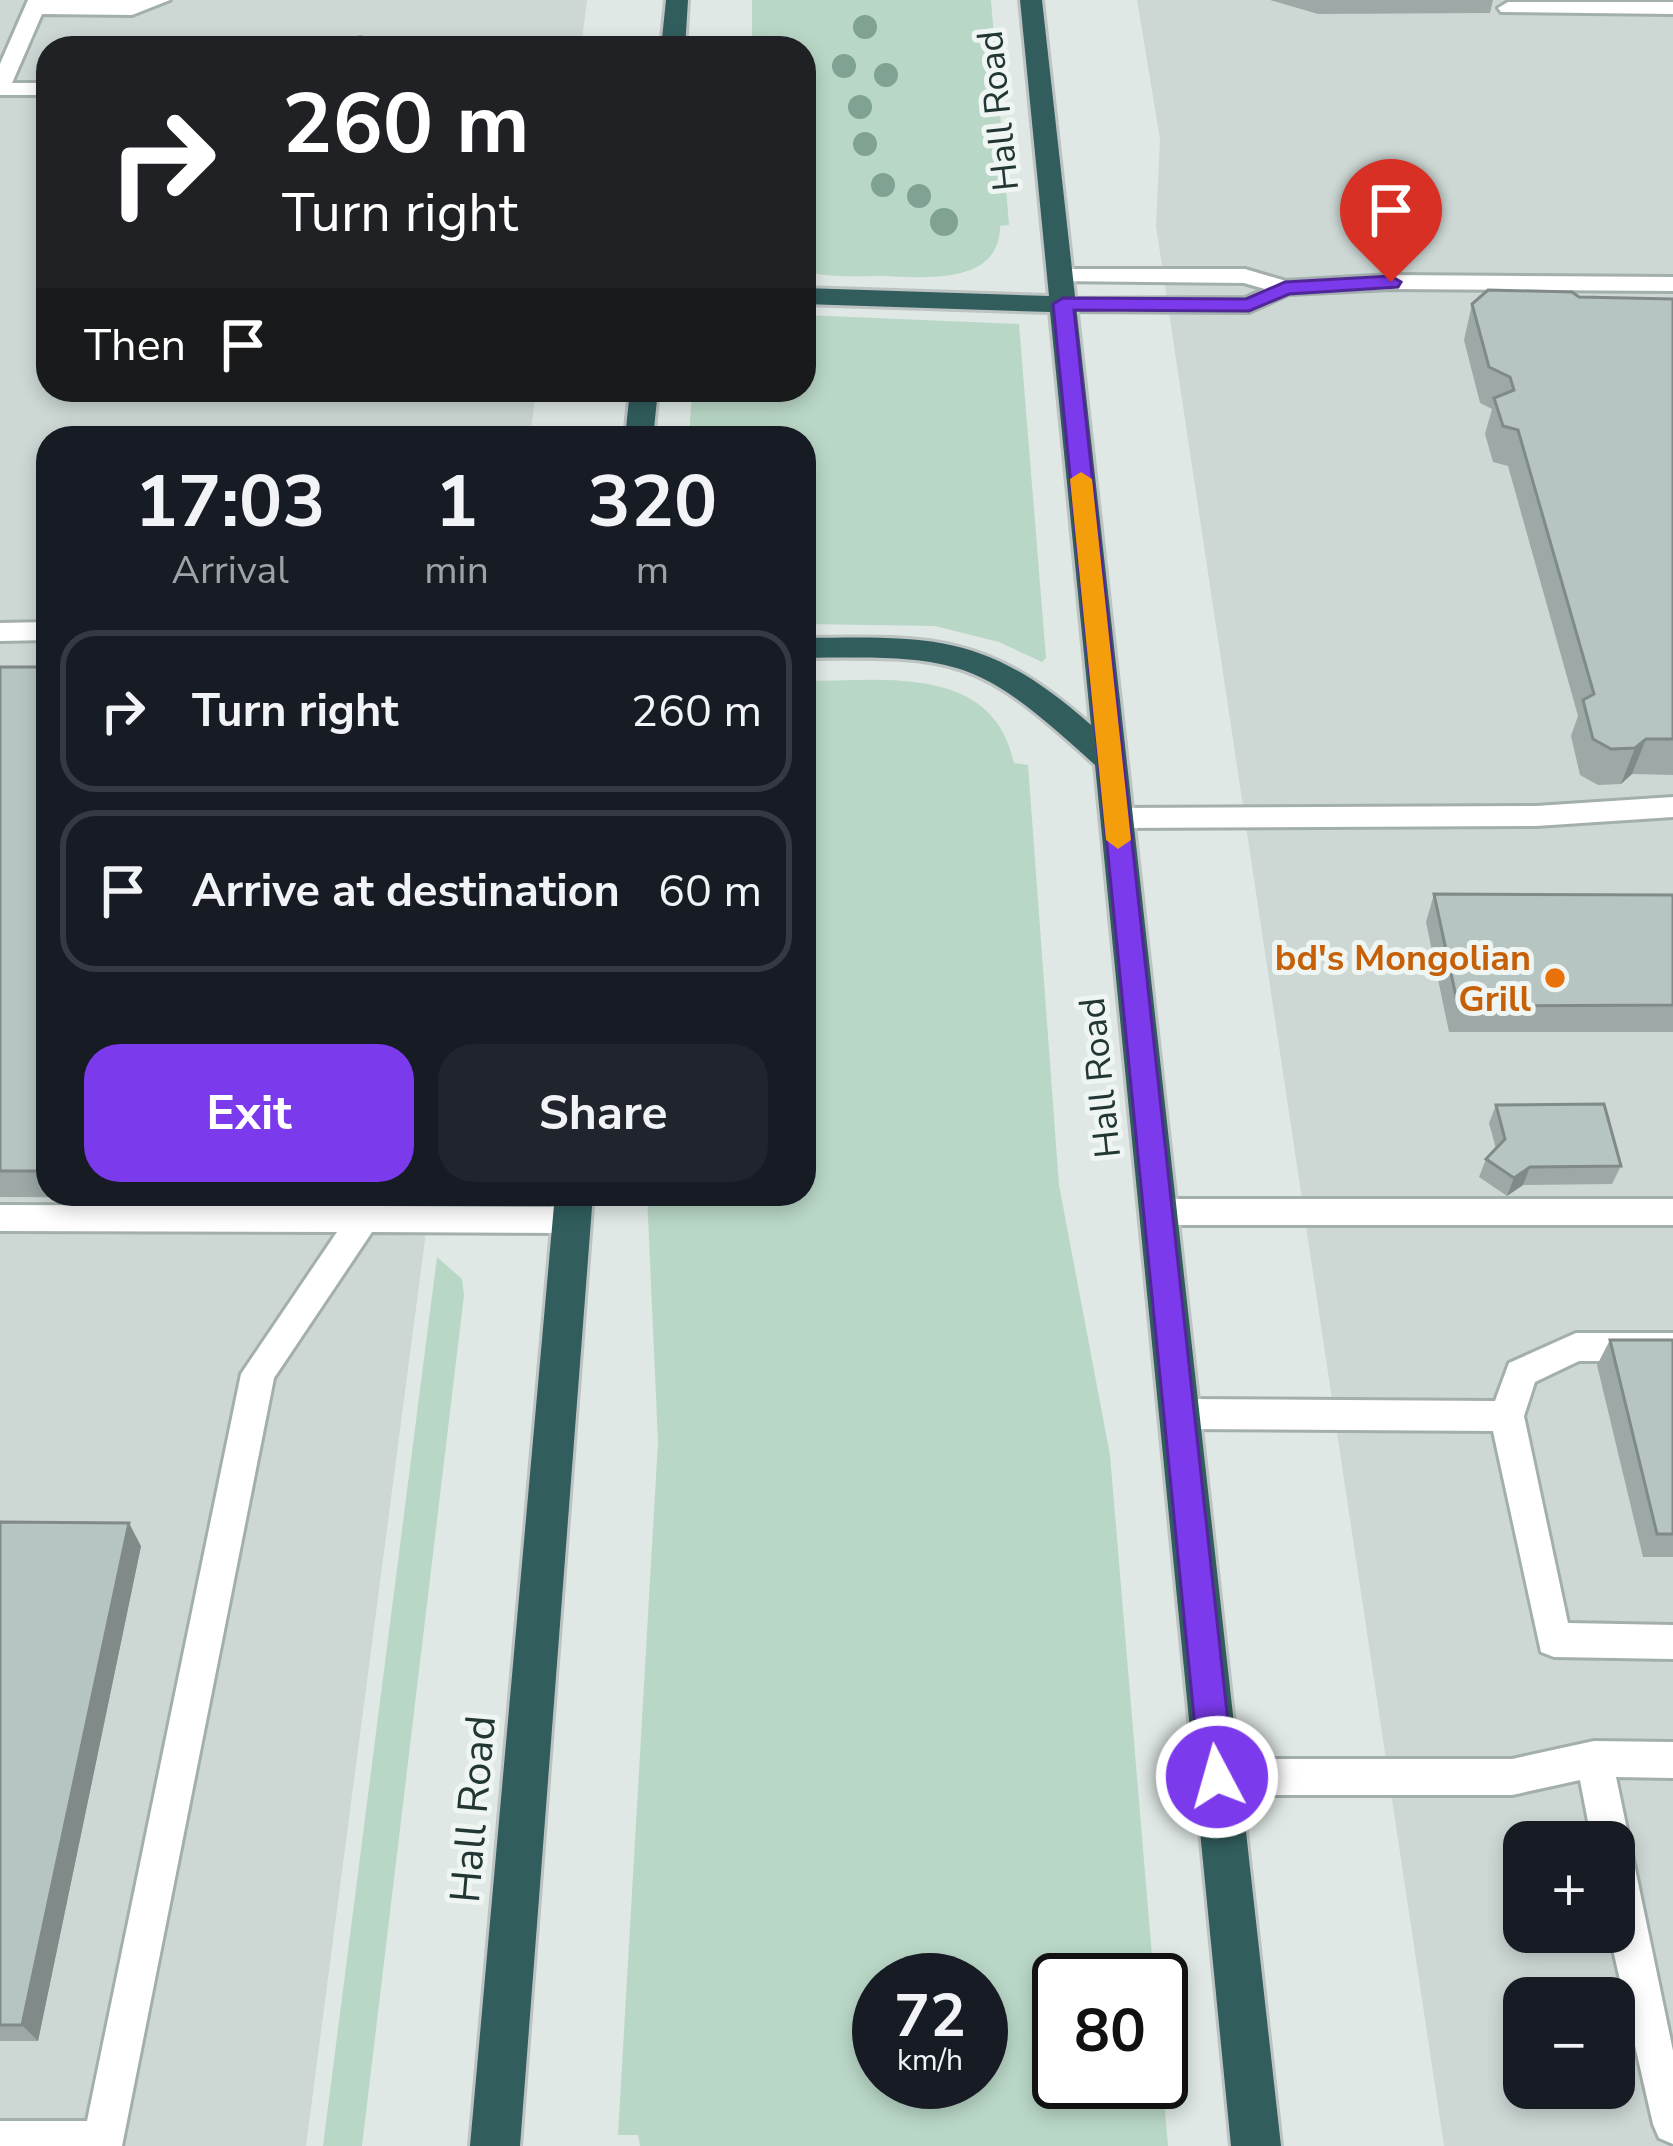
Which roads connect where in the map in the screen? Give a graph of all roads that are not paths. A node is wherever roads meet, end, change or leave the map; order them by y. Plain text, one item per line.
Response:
1 (160, 0) edge
2 (677, 0) edge
3 (1031, 0) edge
4 (36, 4) edge
5 (1508, 8) dead end
6 (1673, 8) edge
7 (675, 36) edge
8 (0, 88) edge
9 (36, 89) edge
10 (1673, 284) edge
11 (1062, 290) junction
12 (816, 296) edge
13 (0, 632) edge
14 (36, 632) edge
15 (816, 648) edge
16 (1111, 761) junction
17 (1673, 807) edge
18 (1116, 818) junction
19 (339, 1206) edge
20 (366, 1206) edge
21 (470, 1206) edge
22 (573, 1207) edge
23 (1159, 1212) junction
24 (1673, 1212) edge
25 (0, 1218) edge
26 (1673, 1347) edge
27 (1179, 1414) junction
28 (1507, 1416) junction
29 (1673, 1642) edge
30 (1594, 1759) junction
31 (1673, 1760) edge
32 (1217, 1777) junction
33 (1607, 1821) edge
34 (1633, 1953) edge
35 (1673, 2124) edge
36 (0, 2141) edge
37 (102, 2144) edge
38 (495, 2146) edge
39 (1256, 2146) edge

1 - 4 lane
2 - 7 highway
3 - 11 highway, Hall Road
4 - 8 lane
5 - 6 lane
8 - 9 lane
10 - 11 lane
11 - 12 highway
11 - 16 highway, Hall Road
13 - 14 lane
15 - 16 highway
16 - 18 highway, Hall Road
17 - 18 lane
18 - 23 highway, Hall Road
19 - 25 lane
20 - 37 lane
21 - 22 lane
22 - 38 highway, Hall Road
23 - 24 lane
23 - 27 highway, Hall Road
26 - 28 lane
27 - 28 lane
27 - 32 highway, Hall Road
28 - 29 lane
30 - 31 lane
30 - 32 lane
30 - 33 lane
32 - 39 highway, Hall Road
34 - 35 lane
36 - 37 lane

